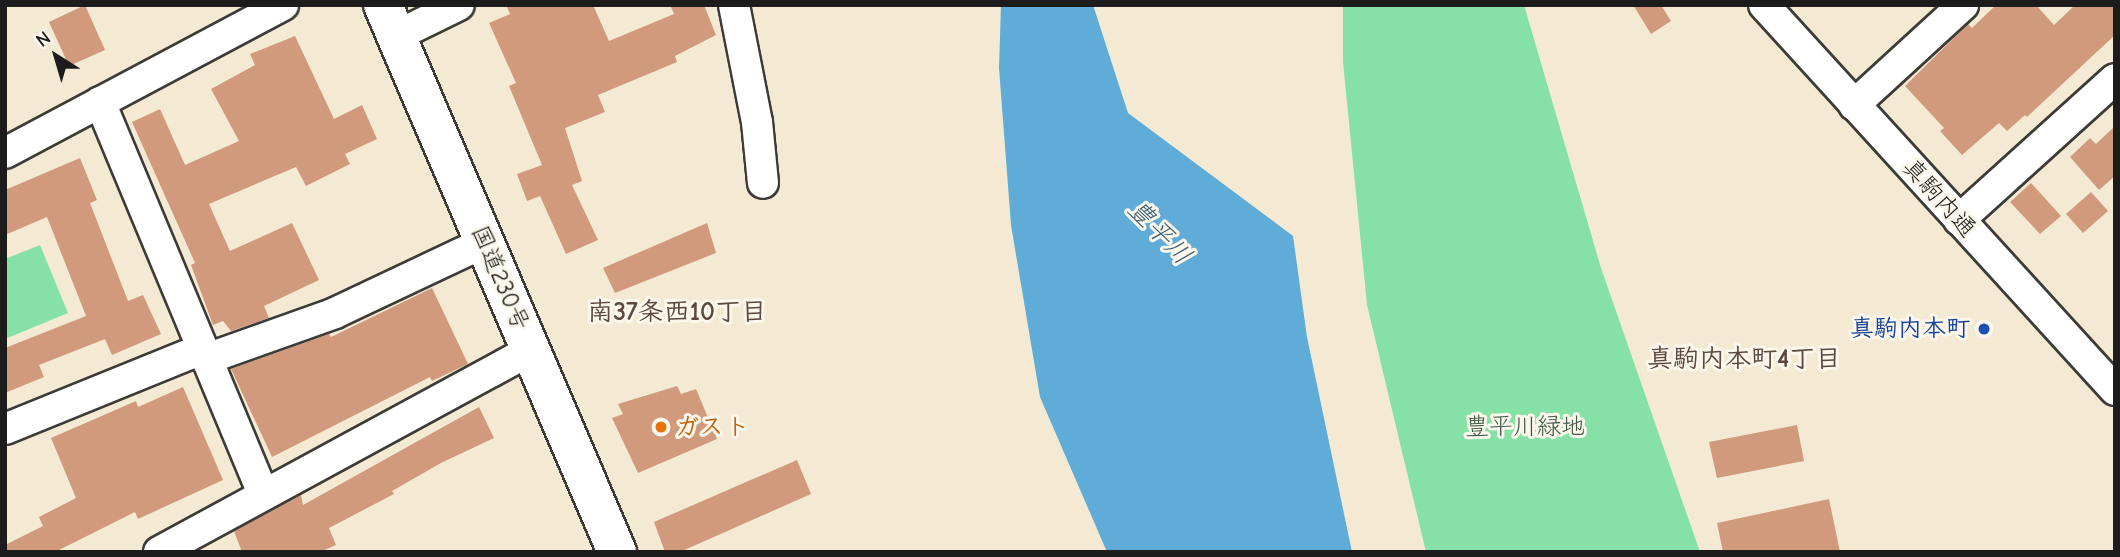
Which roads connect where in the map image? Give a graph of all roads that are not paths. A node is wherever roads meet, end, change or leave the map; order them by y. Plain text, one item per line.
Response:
1 (283, 5) edge
2 (459, 5) edge
3 (734, 5) edge
4 (1764, 5) edge
5 (1963, 5) edge
6 (389, 20) edge
7 (2115, 79) edge
8 (100, 102) junction
9 (1854, 105) junction
10 (5, 153) edge
11 (763, 183) dead end
12 (1959, 220) junction
13 (485, 242) junction
14 (531, 350) junction
15 (204, 354) junction
16 (2113, 384) edge
17 (5, 429) edge
18 (263, 494) junction
19 (159, 552) edge
20 (617, 552) edge

1 - 8 street
2 - 6 street
3 - 11 street
4 - 9 street, 真駒内通
5 - 9 street
6 - 13 highway, 国道230号
7 - 12 street
8 - 10 street
8 - 15 street
9 - 12 street, 真駒内通
12 - 16 street, 真駒内通
13 - 14 highway, 国道230号
13 - 15 street
14 - 18 street
14 - 20 highway, 国道230号
15 - 17 street
15 - 18 street
18 - 19 street

